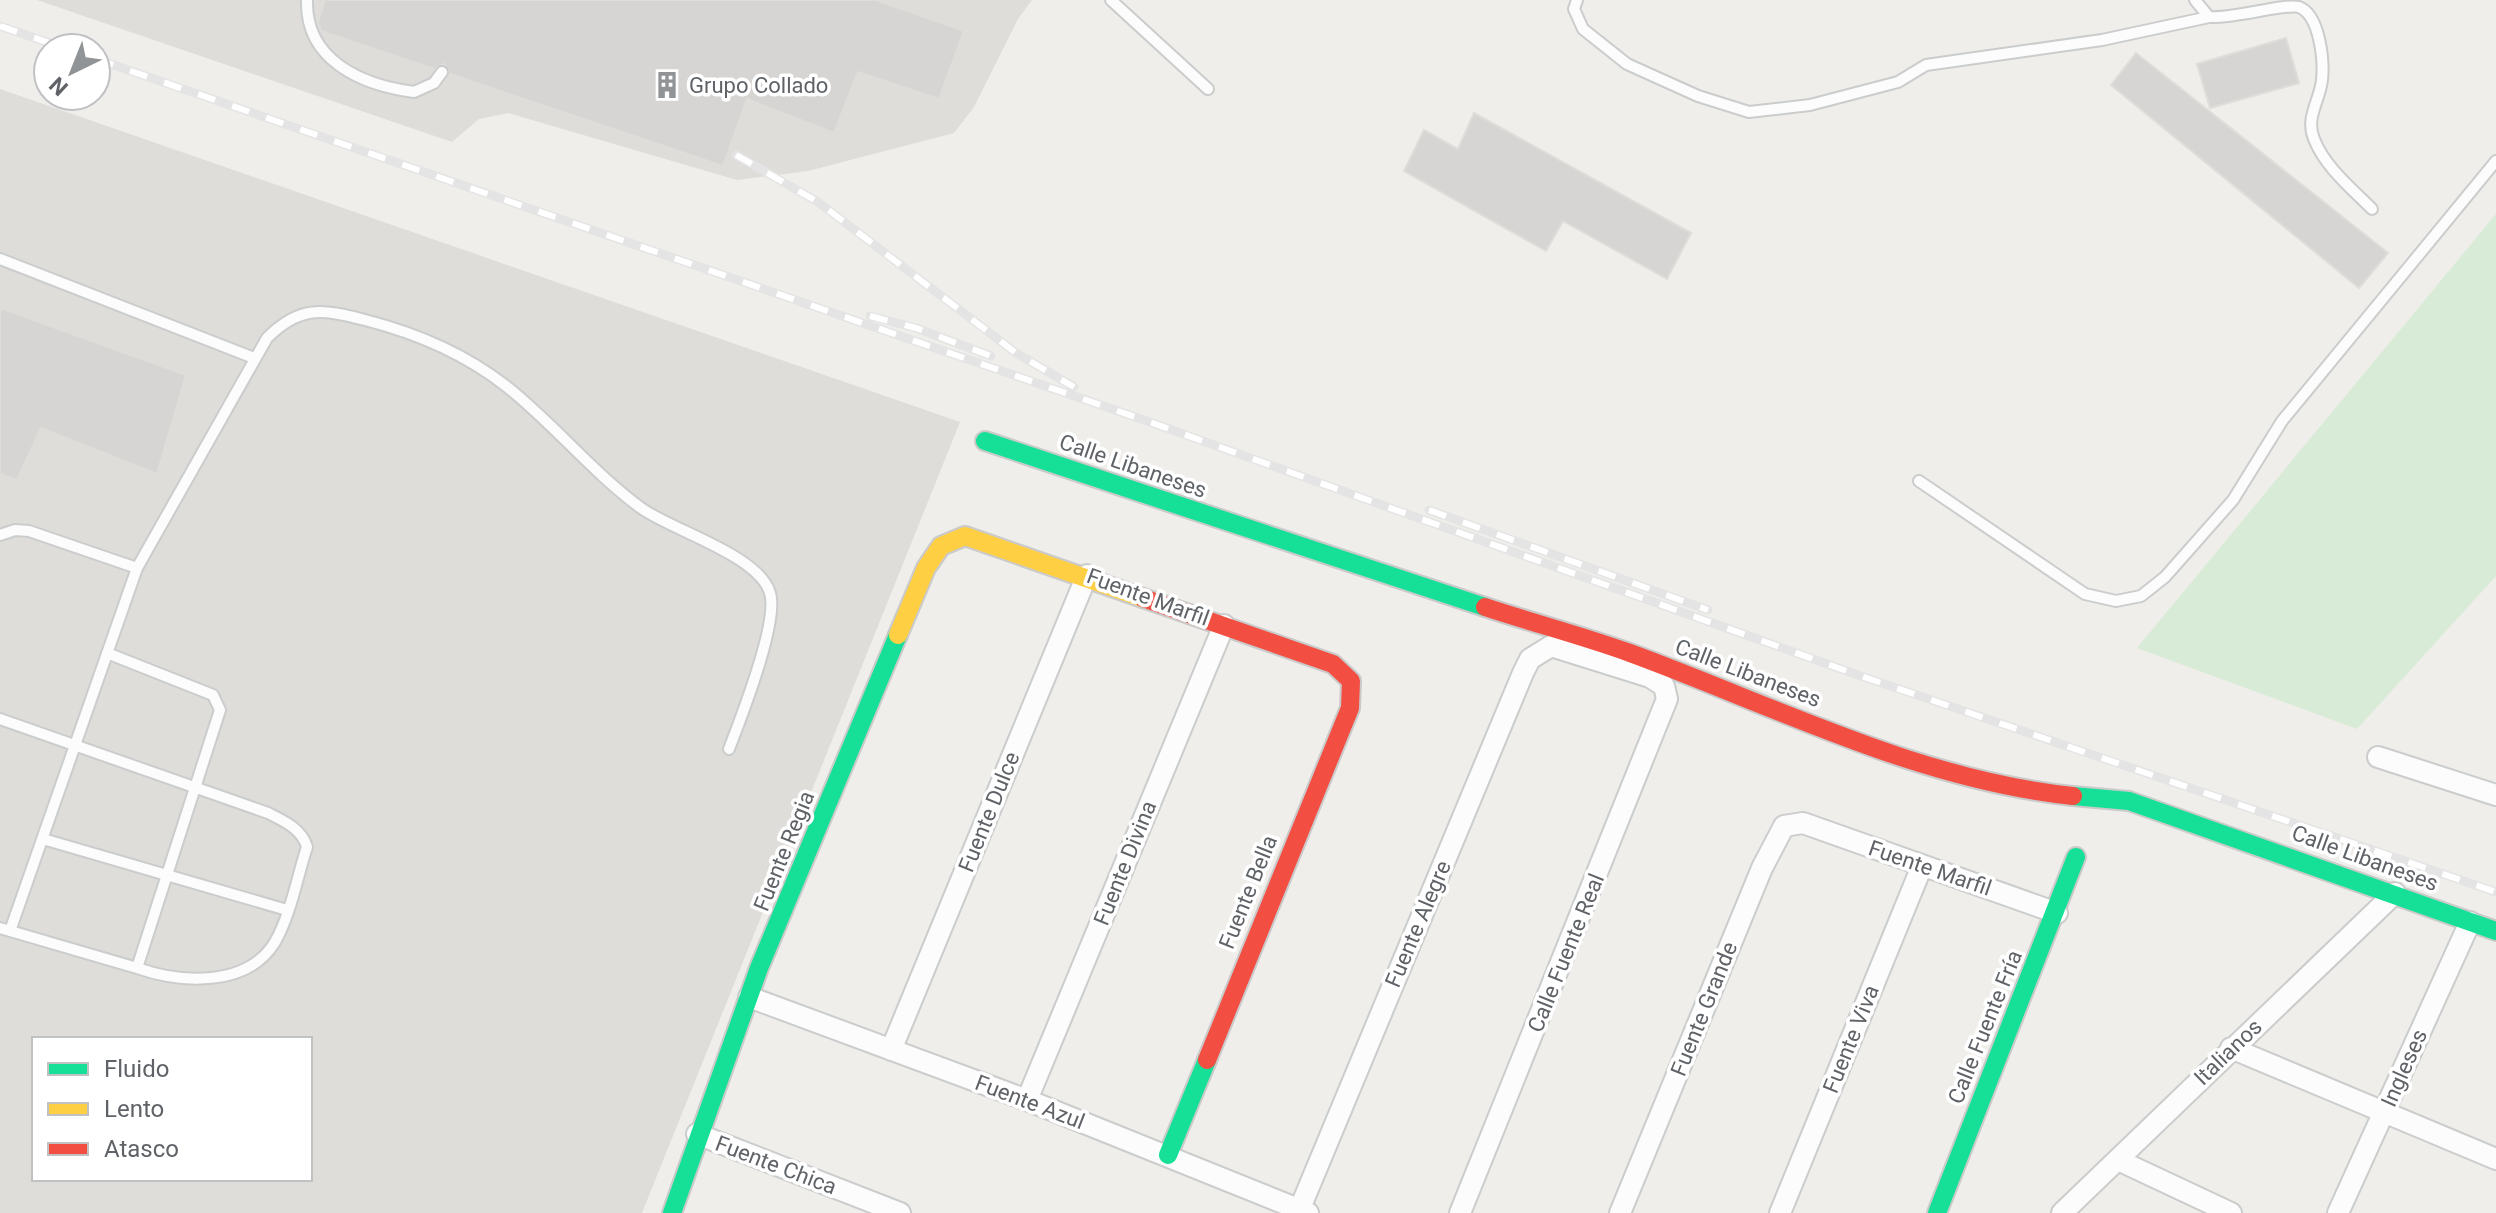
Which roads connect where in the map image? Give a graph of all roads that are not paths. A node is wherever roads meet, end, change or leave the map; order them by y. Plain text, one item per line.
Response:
1 (307, 0) edge
2 (1111, 0) edge
3 (1577, 0) edge
4 (2195, 0) edge
5 (2209, 17) junction
6 (442, 72) dead end
7 (1208, 89) dead end
8 (2496, 161) edge
9 (2372, 209) dead end
10 (0, 259) edge
11 (254, 358) junction
12 (985, 441) dead end
13 (1919, 481) dead end
14 (0, 535) edge
15 (974, 536) joint
16 (137, 568) junction
17 (1087, 575) junction
18 (1224, 625) junction
19 (1551, 646) joint
20 (107, 653) junction
21 (1321, 660) joint
22 (0, 719) edge
23 (76, 746) junction
24 (729, 749) dead end
25 (2378, 757) dead end
26 (192, 789) junction
27 (2496, 795) edge
28 (1803, 823) joint
29 (43, 839) junction
30 (2076, 857) dead end
31 (1922, 866) junction
32 (166, 875) junction
33 (2395, 893) junction
34 (287, 910) junction
35 (2057, 913) junction
36 (2470, 922) junction
37 (5, 930) edge
38 (2496, 931) edge
39 (137, 968) junction
40 (749, 997) junction
41 (2231, 1048) junction
42 (891, 1050) junction
43 (1027, 1100) junction
44 (2386, 1110) junction
45 (697, 1134) junction
46 (1168, 1155) junction
47 (2496, 1159) edge
48 (2118, 1160) junction
49 (1302, 1212) edge
50 (672, 1213) edge
51 (900, 1213) edge
52 (1460, 1213) edge
53 (1620, 1213) edge
54 (1780, 1213) edge
55 (1937, 1213) edge
56 (2062, 1213) edge
57 (2231, 1213) edge
58 (2338, 1213) edge

1 - 6 lane
2 - 7 lane
3 - 5 lane
4 - 5 lane
5 - 9 lane
8 - 13 lane
10 - 11 lane
11 - 16 lane
11 - 24 lane
12 - 33 street, Calle Libaneses
14 - 16 lane
15 - 17 street, Fuente Marfil
15 - 40 street, Fuente Regia
16 - 20 lane
17 - 18 street, Fuente Marfil
17 - 42 street, Fuente Dulce
18 - 21 street, Fuente Marfil
18 - 43 street, Fuente Divina
19 - 49 street, Fuente Alegre
19 - 52 street, Calle Fuente Real
20 - 23 lane
20 - 26 lane
21 - 46 street, Fuente Bella
22 - 23 lane
23 - 26 lane
23 - 29 lane
25 - 27 street
26 - 32 lane
26 - 34 lane
28 - 31 street, Fuente Marfil
28 - 53 street, Fuente Grande
29 - 32 lane
29 - 37 lane
30 - 35 street, Calle Fuente Fría
31 - 35 street, Fuente Marfil
31 - 54 street, Fuente Viva
32 - 34 lane
32 - 39 lane
33 - 36 street, Calle Libaneses
33 - 41 street, Italianos
34 - 39 lane
35 - 55 street, Calle Fuente Fría
36 - 38 street, Calle Libaneses
36 - 44 street, Ingleses
37 - 39 lane
40 - 42 street, Fuente Azul
40 - 45 street, Fuente Regia
41 - 44 street
41 - 48 street, Italianos
42 - 43 street, Fuente Azul
43 - 46 street, Fuente Azul
44 - 47 street
44 - 58 street, Ingleses
45 - 50 street, Fuente Regia
45 - 51 street, Fuente Chica
46 - 49 street, Fuente Azul
48 - 56 street, Italianos
48 - 57 street

